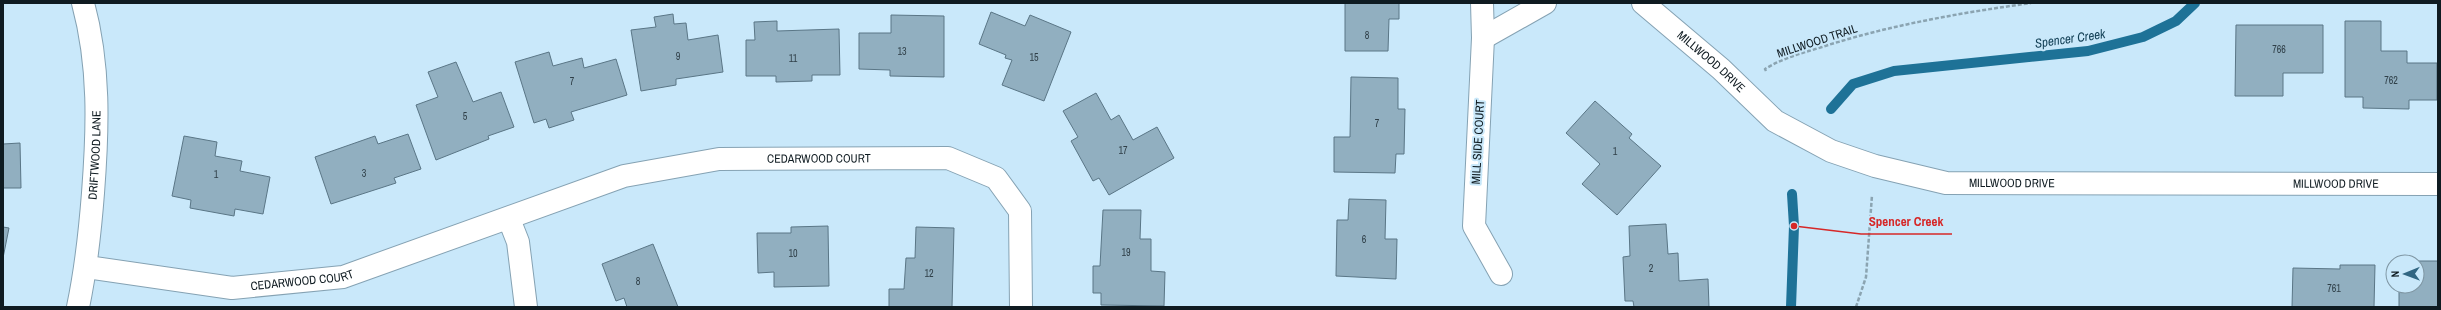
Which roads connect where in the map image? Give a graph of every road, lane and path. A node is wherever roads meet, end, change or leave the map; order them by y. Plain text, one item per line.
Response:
1 (83, 3) edge
2 (1482, 3) edge
3 (1545, 3) edge
4 (1643, 3) edge
5 (2031, 3) edge
6 (1483, 38) junction
7 (1768, 74) dead end
8 (1875, 166) junction
9 (2438, 184) edge
10 (509, 219) junction
11 (87, 267) junction
12 (1501, 274) dead end
13 (78, 307) edge
14 (526, 307) edge
15 (1021, 307) edge
16 (1856, 307) edge

1 - 11 street, DRIFTWOOD LANE
2 - 6 street, MILL SIDE COURT
3 - 6 street
4 - 8 street, MILLWOOD DRIVE
5 - 7 path, MILLWOOD TRAIL
6 - 12 street, MILL SIDE COURT
8 - 9 street, MILLWOOD DRIVE
8 - 16 path
10 - 11 street, CEDARWOOD COURT
10 - 14 street
10 - 15 street, CEDARWOOD COURT
11 - 13 street, DRIFTWOOD LANE

